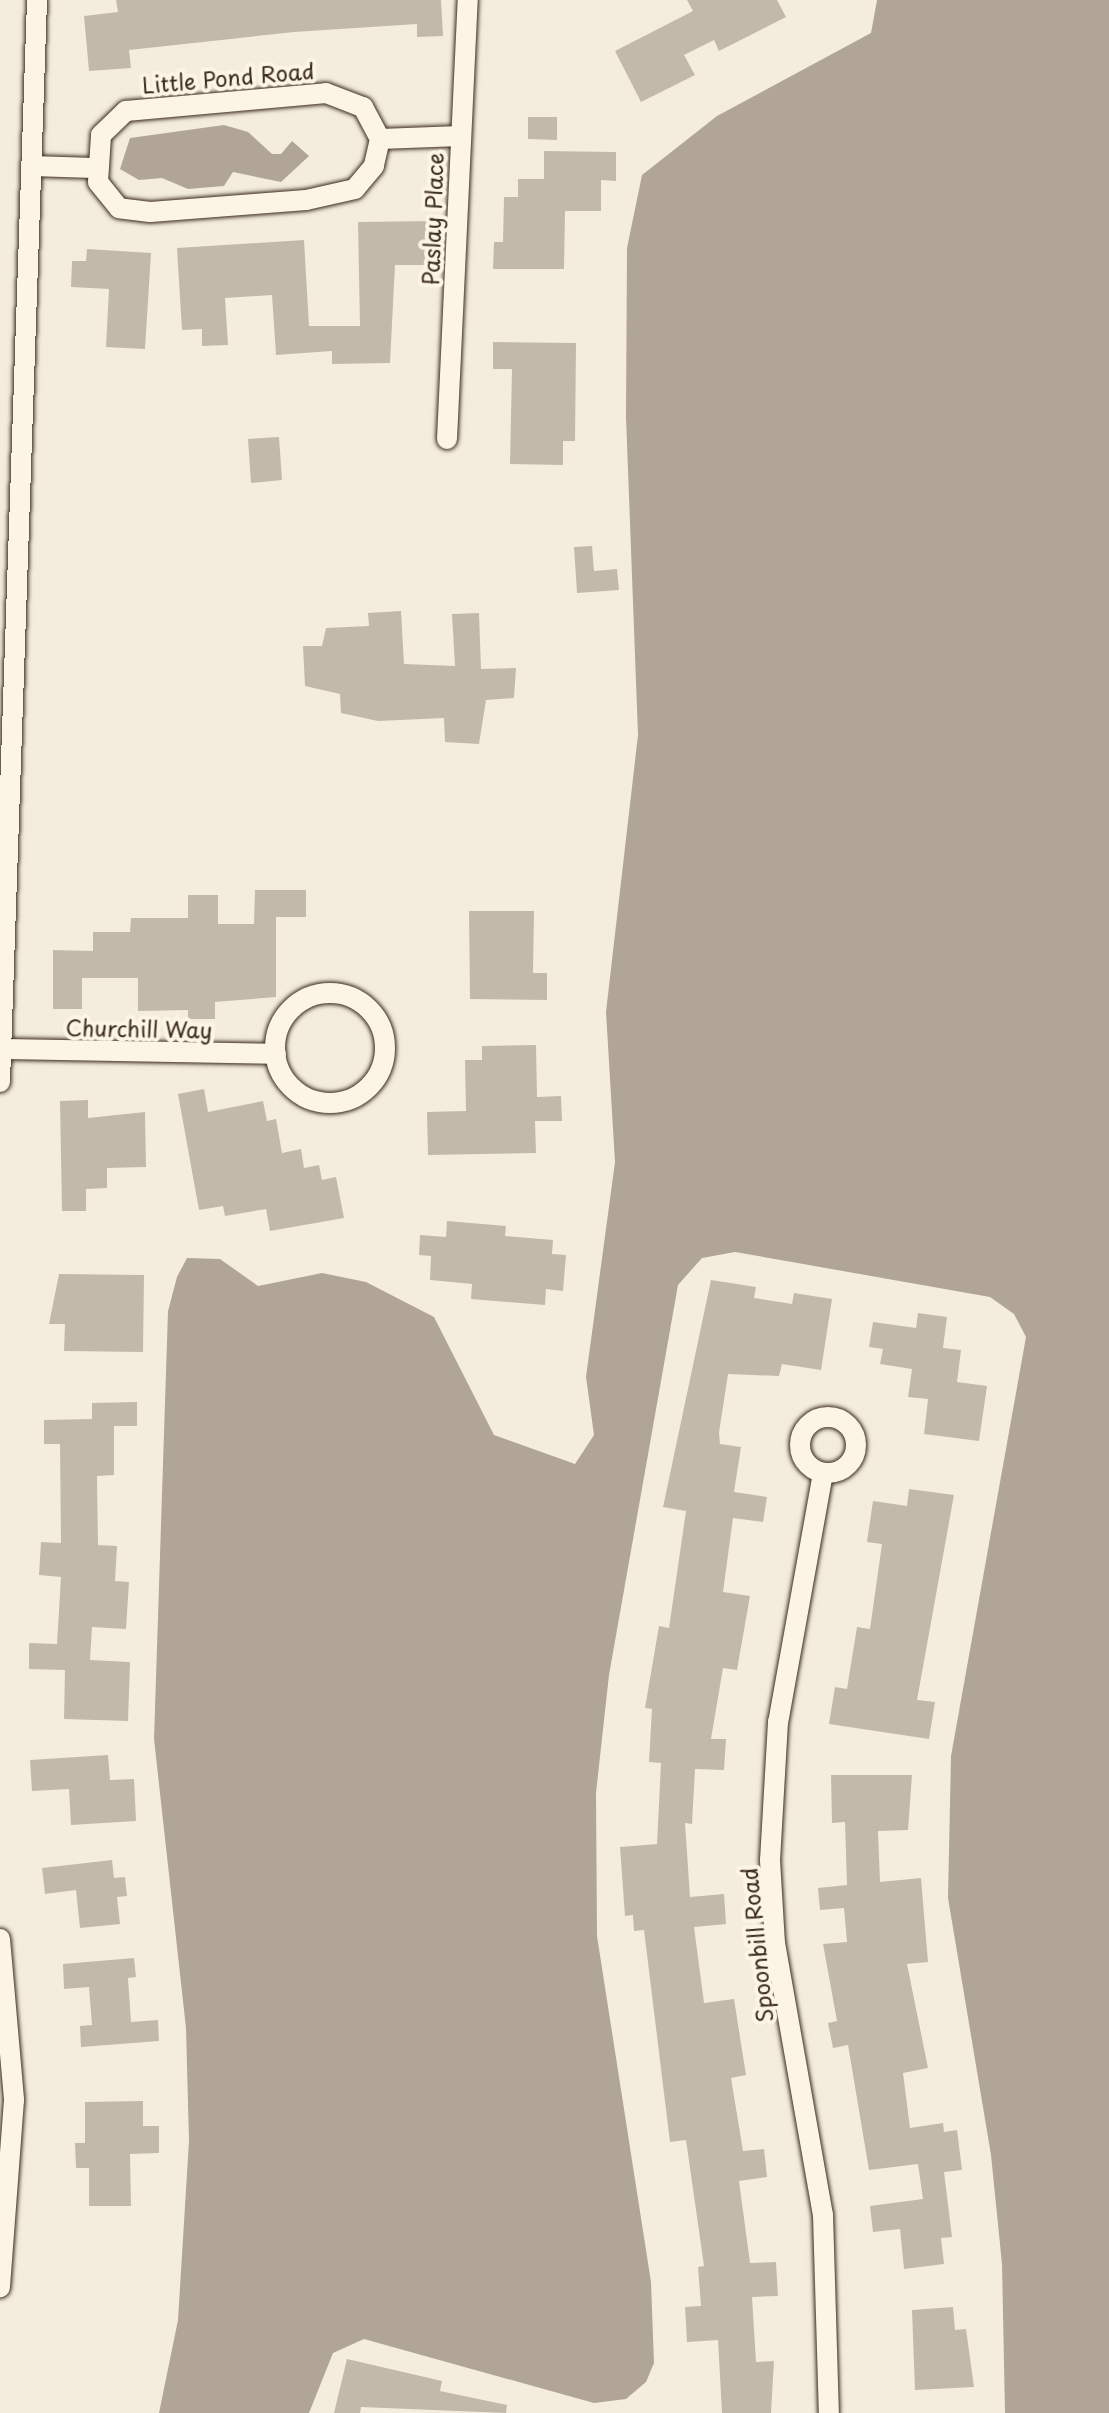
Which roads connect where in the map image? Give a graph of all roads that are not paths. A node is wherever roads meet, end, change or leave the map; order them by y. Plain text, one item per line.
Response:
1 (37, 0) edge
2 (468, 0) edge
3 (460, 136) junction
4 (380, 139) junction
5 (32, 166) junction
6 (94, 168) junction
7 (447, 439) dead end
8 (1, 1049) edge
9 (276, 1054) junction
10 (0, 1082) edge
11 (823, 1473) dead end
12 (0, 1939) edge
13 (0, 2287) edge
14 (829, 2413) edge

1 - 5 street
2 - 3 street, Paslay Place
3 - 4 street
3 - 7 street, Paslay Place
4 - 6 street
4 - 6 street, Little Pond Road
5 - 6 street
5 - 8 street
8 - 9 street, Churchill Way
8 - 10 street
9 - 9 street
11 - 14 street, Spoonbill Road
12 - 13 street

